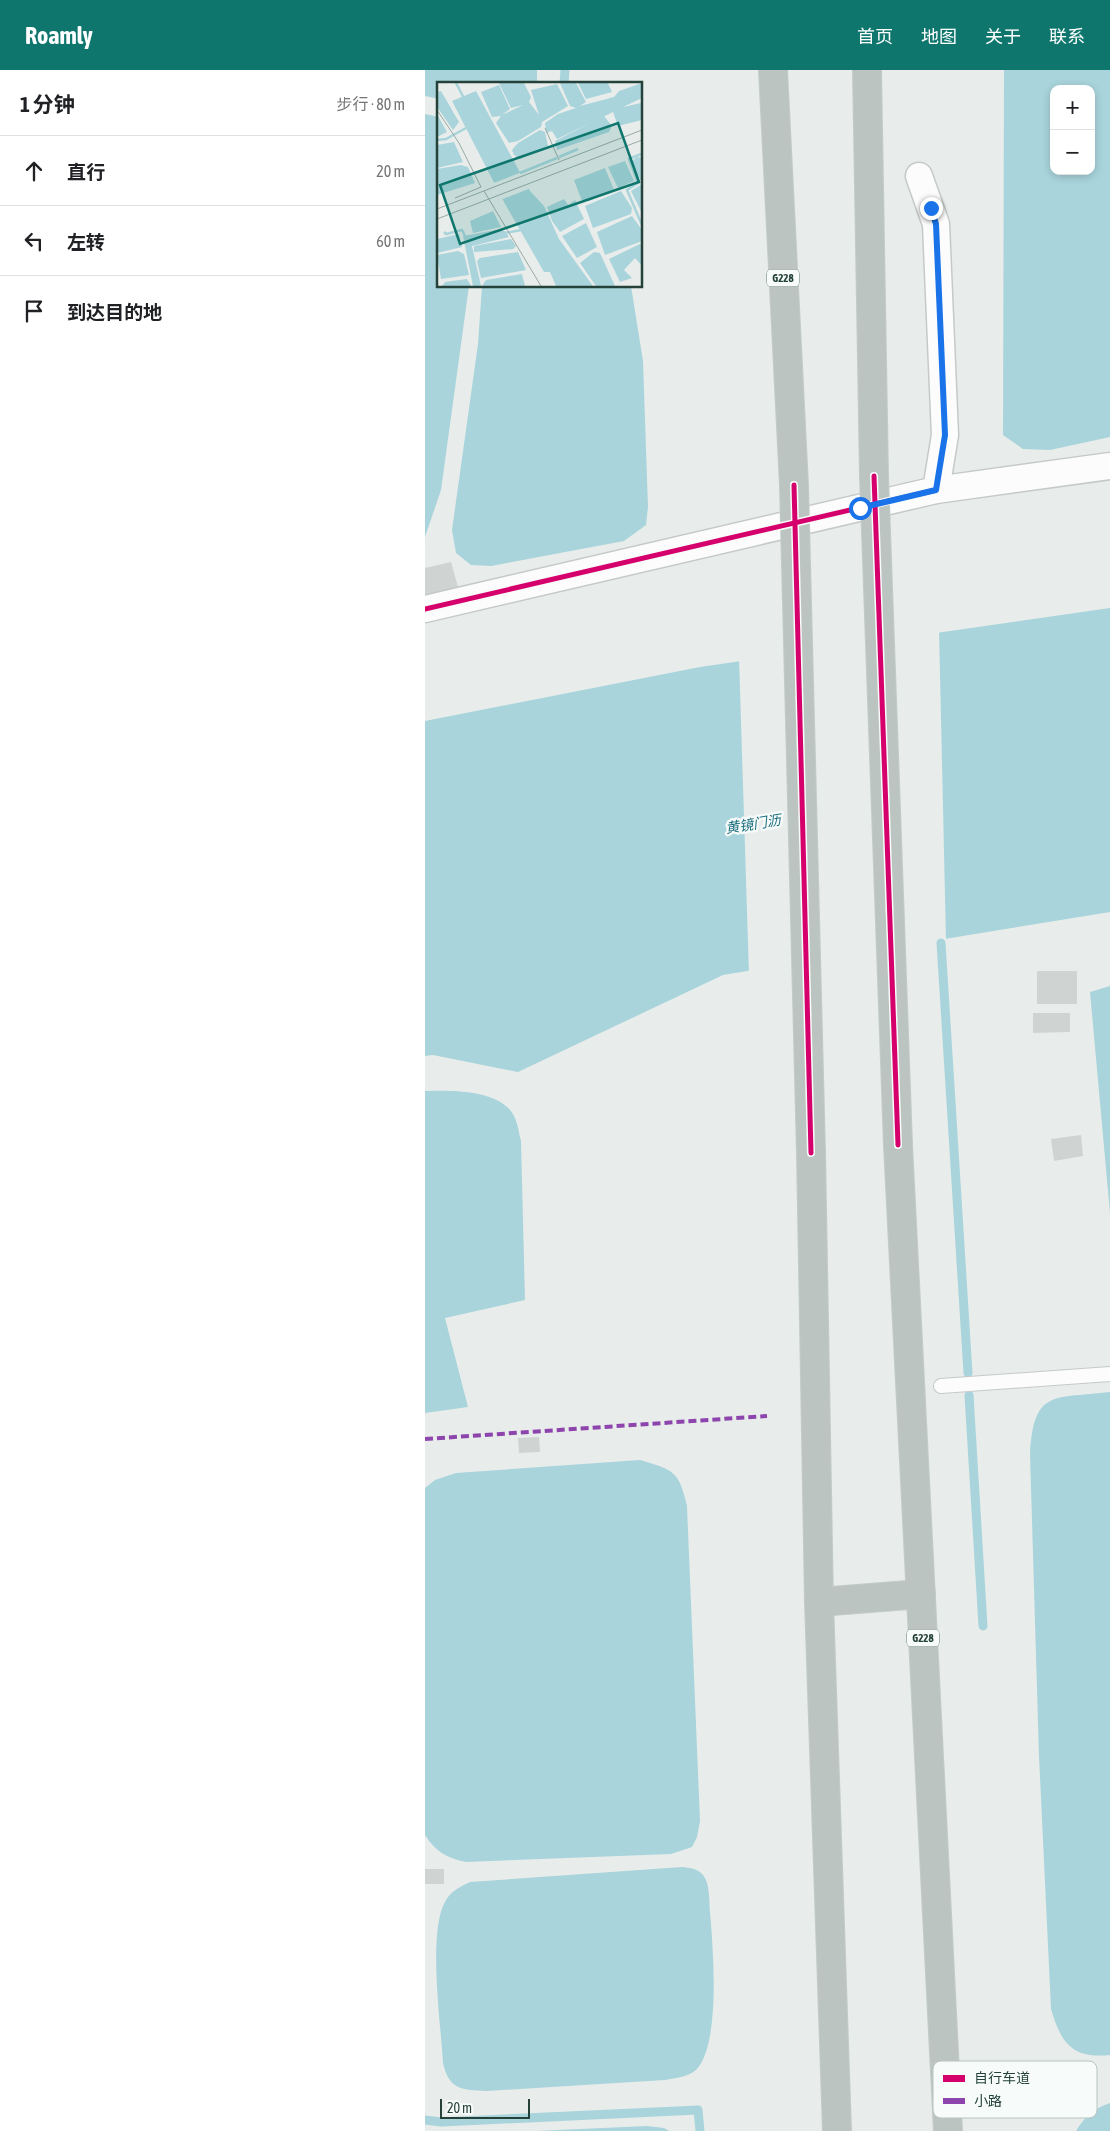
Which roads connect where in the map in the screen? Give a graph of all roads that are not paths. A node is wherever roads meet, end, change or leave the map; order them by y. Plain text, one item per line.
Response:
1 (773, 70) edge
2 (867, 70) edge
3 (919, 176) dead end
4 (1110, 466) edge
5 (936, 490) junction
6 (425, 609) edge
7 (1110, 1374) edge
8 (941, 1386) dead end
9 (921, 1594) junction
10 (819, 1602) junction
11 (944, 2061) edge
12 (947, 2118) edge
13 (837, 2131) edge
14 (948, 2131) edge

1 - 10 highway, G228, bridge
2 - 9 highway, G228, bridge
3 - 5 street
4 - 5 street
5 - 6 street
7 - 8 lane
9 - 10 highway
9 - 11 highway, G228
10 - 13 highway, G228
12 - 14 highway, G228

